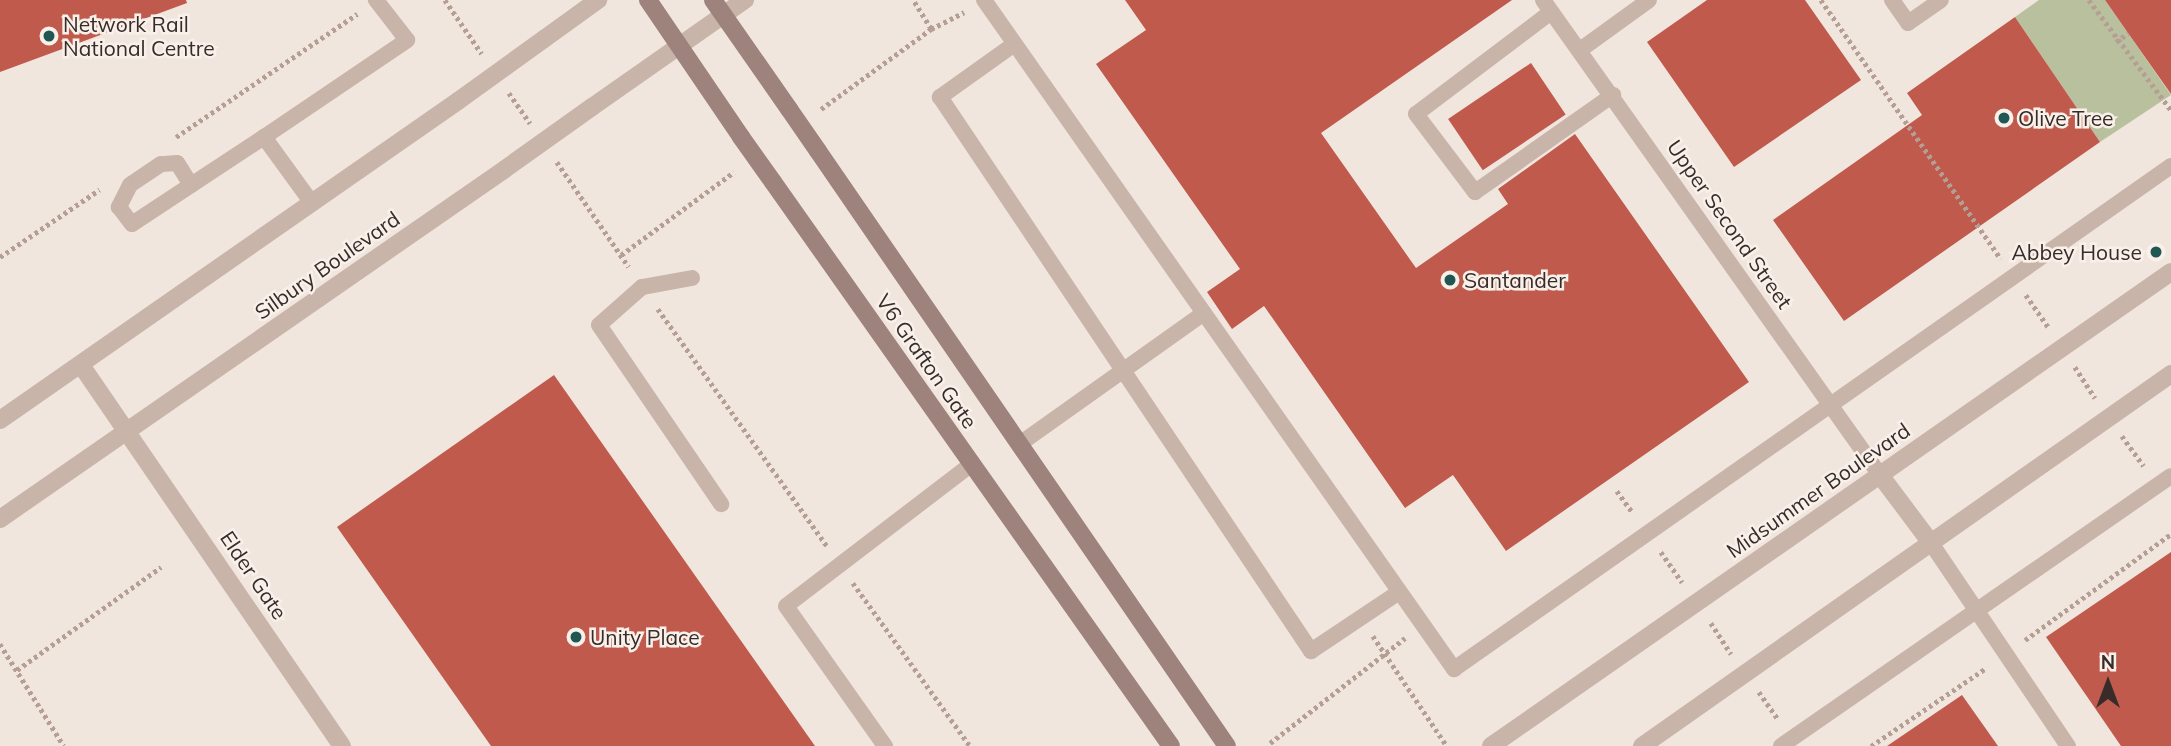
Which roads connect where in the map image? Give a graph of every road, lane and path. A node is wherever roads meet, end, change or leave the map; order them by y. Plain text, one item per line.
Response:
1 (376, 0) edge
2 (598, 0) edge
3 (648, 0) edge
4 (713, 0) edge
5 (745, 0) edge
6 (1649, 0) edge
7 (1821, 0) edge
8 (1892, 0) edge
9 (1941, 0) edge
10 (2089, 0) edge
11 (984, 1) edge
12 (1547, 6) edge
13 (724, 16) junction
14 (931, 29) dead end
15 (2128, 33) dead end
16 (2116, 42) junction
17 (1013, 45) junction
18 (680, 47) junction
19 (1580, 50) junction
20 (1613, 95) junction
21 (2171, 110) edge
22 (264, 137) junction
23 (171, 141) dead end
24 (2171, 166) edge
25 (191, 185) junction
26 (103, 187) dead end
27 (312, 204) junction
28 (621, 255) dead end
29 (0, 257) edge
30 (2171, 272) edge
31 (2014, 277) junction
32 (692, 278) dead end
33 (642, 287) junction
34 (1204, 313) junction
35 (2062, 348) junction
36 (81, 365) junction
37 (1125, 368) junction
38 (2171, 374) edge
39 (1831, 403) junction
40 (2109, 418) junction
41 (0, 420) edge
42 (129, 430) junction
43 (1021, 443) junction
44 (972, 464) junction
45 (1880, 475) junction
46 (2165, 481) edge
47 (721, 503) dead end
48 (0, 519) edge
49 (2171, 534) edge
50 (1931, 543) junction
51 (838, 562) junction
52 (161, 567) dead end
53 (1399, 592) junction
54 (1976, 613) junction
55 (1359, 619) junction
56 (1423, 625) junction
57 (0, 644) edge
58 (1385, 651) junction
59 (2005, 655) junction
60 (17, 670) junction
61 (1270, 743) dead end
62 (64, 746) edge
63 (342, 746) edge
64 (885, 746) edge
65 (970, 746) edge
66 (1171, 746) edge
67 (1227, 746) edge
68 (1447, 746) edge
69 (1491, 746) edge
70 (1642, 746) edge
71 (1781, 746) edge
72 (1871, 746) edge
73 (2068, 746) edge

1 - 22 lane
1 - 23 path
2 - 27 street, bridge
3 - 18 street, V6 Grafton Gate
4 - 13 street, V6 Grafton Gate
5 - 13 street
6 - 19 lane
7 - 31 path
8 - 9 lane
10 - 16 path
11 - 14 path
11 - 17 lane
12 - 19 lane, Upper Second Street
12 - 20 lane
13 - 18 street, Silbury Boulevard
13 - 43 street, V6 Grafton Gate, bridge
15 - 16 path
16 - 21 path
17 - 34 lane
17 - 37 lane
18 - 42 street, Silbury Boulevard, bridge
18 - 44 street, V6 Grafton Gate, bridge
19 - 20 lane, Upper Second Street
20 - 39 lane, Upper Second Street
22 - 25 lane
22 - 27 lane
24 - 31 lane
25 - 25 lane
26 - 29 path
27 - 36 street
28 - 33 path
30 - 35 street, Midsummer Boulevard
31 - 35 path
31 - 39 lane
32 - 33 lane
33 - 47 lane
33 - 51 path
34 - 37 lane
34 - 53 lane
35 - 40 path
35 - 45 street, Midsummer Boulevard
36 - 41 street
36 - 42 street, Elder Gate
37 - 43 lane
37 - 55 lane
38 - 40 street
39 - 45 lane, Upper Second Street
39 - 56 lane
40 - 46 path
40 - 50 street
42 - 48 street, Silbury Boulevard
42 - 63 street, Elder Gate
43 - 67 street, V6 Grafton Gate
44 - 51 lane
44 - 66 street, V6 Grafton Gate
45 - 50 street
45 - 69 street, Midsummer Boulevard
46 - 54 lane
49 - 59 path
50 - 54 lane
50 - 70 street
51 - 64 lane
51 - 65 path
52 - 60 path
53 - 55 lane
53 - 56 lane
54 - 59 lane
54 - 71 lane
55 - 58 path
56 - 58 path
57 - 60 path
58 - 61 path
58 - 68 path
59 - 72 path
59 - 73 lane
60 - 62 path

